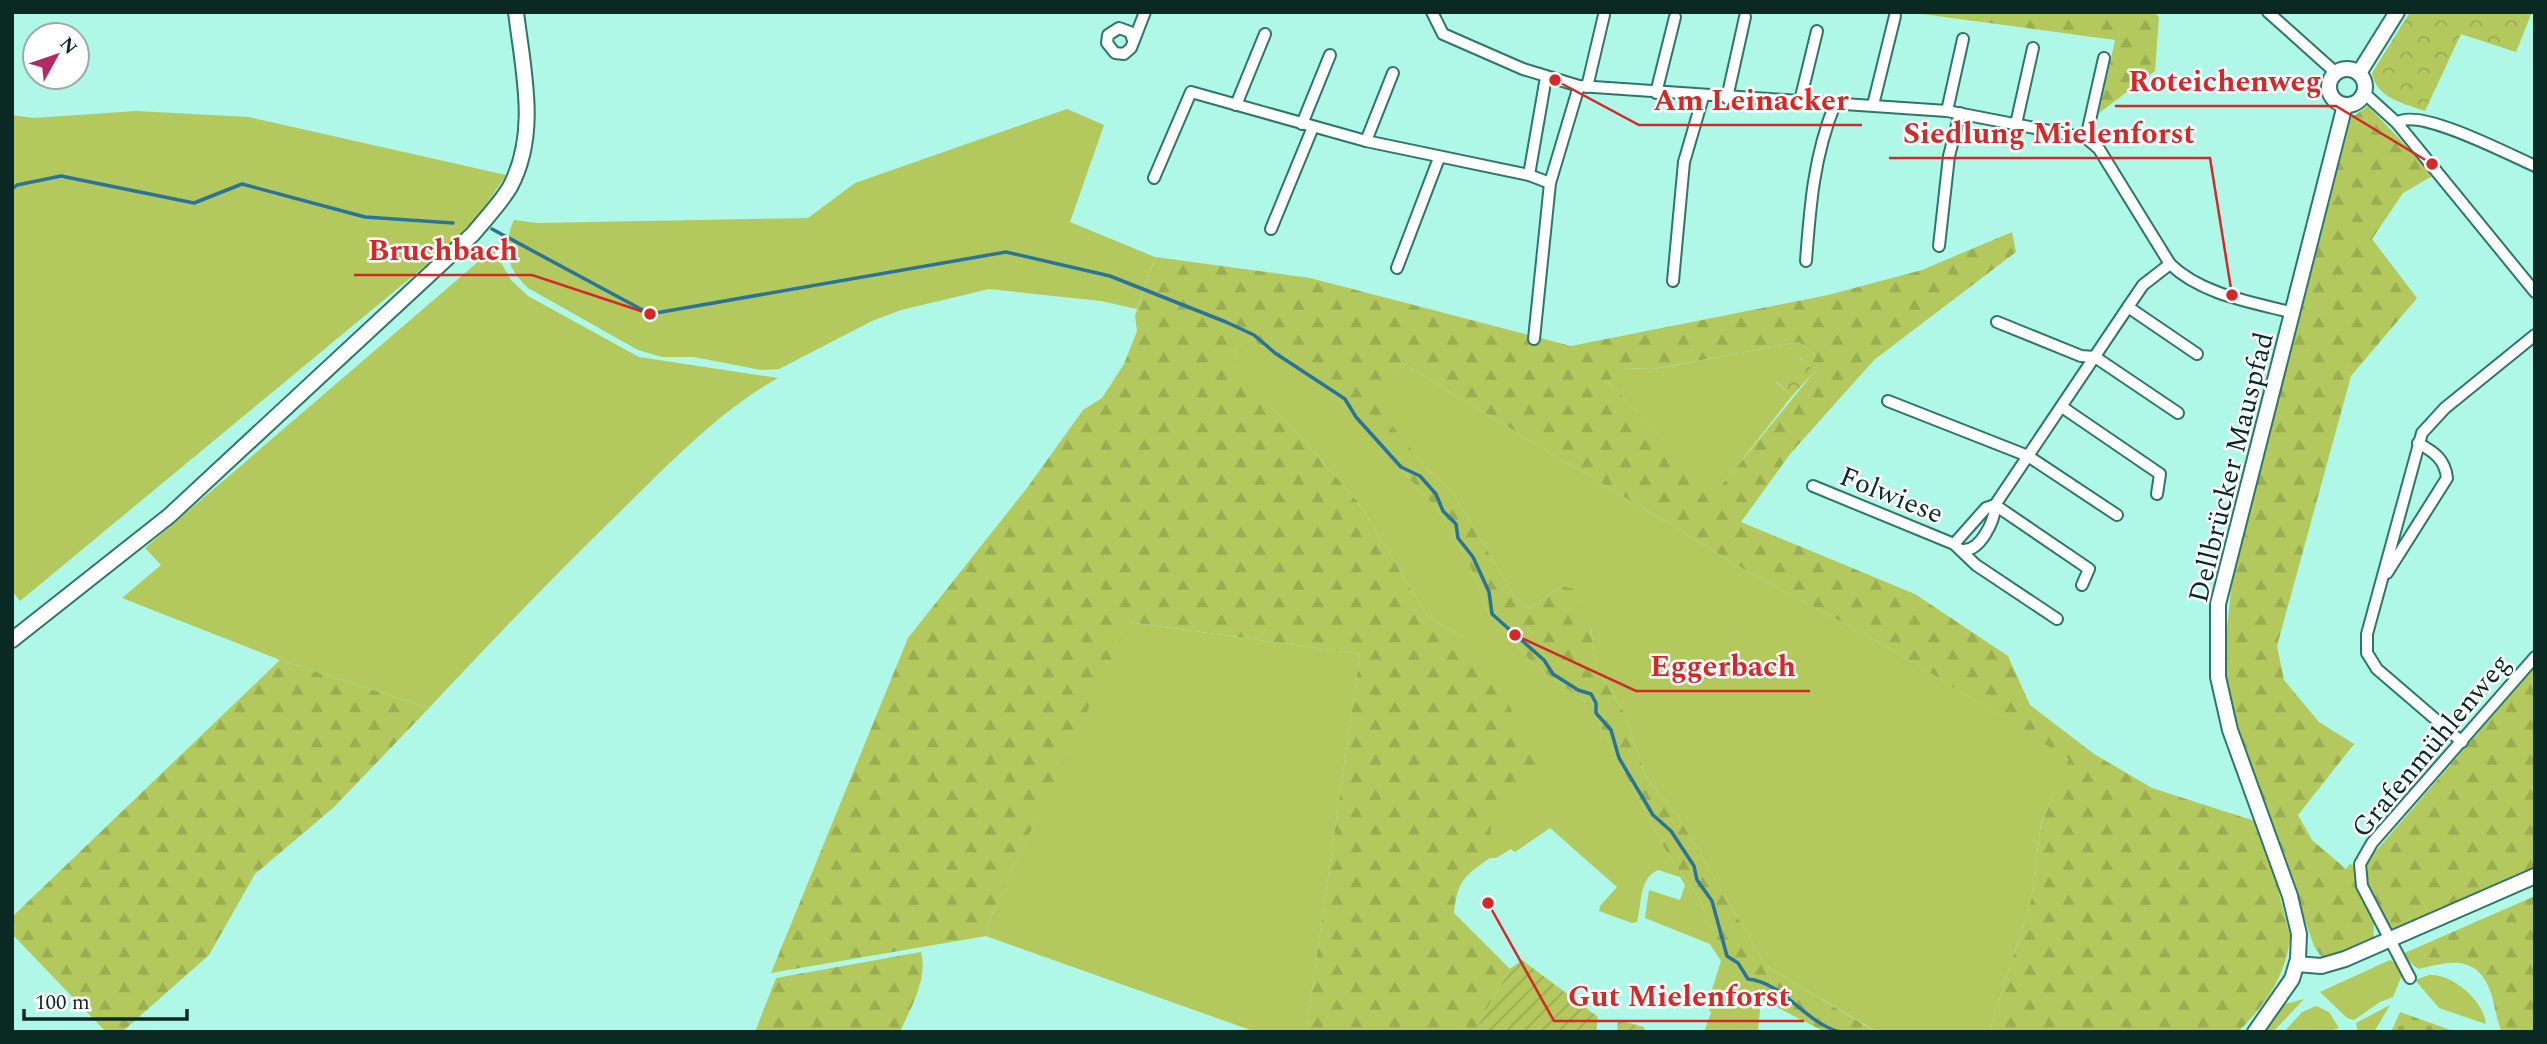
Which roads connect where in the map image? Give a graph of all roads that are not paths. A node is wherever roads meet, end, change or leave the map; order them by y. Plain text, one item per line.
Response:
1 (516, 12) edge
2 (1145, 12) edge
3 (1432, 12) edge
4 (2268, 12) edge
5 (2398, 12) edge
6 (1604, 15) dead end
7 (1895, 16) dead end
8 (1675, 17) dead end
9 (1745, 17) dead end
10 (1816, 31) dead end
11 (1265, 34) dead end
12 (1963, 39) dead end
13 (1133, 40) dead end
14 (2033, 48) dead end
15 (1330, 55) dead end
16 (2104, 58) dead end
17 (2336, 72) junction
18 (1393, 73) dead end
19 (2359, 74) junction
20 (1546, 77) junction
21 (1583, 87) junction
22 (1656, 93) junction
23 (2364, 93) junction
24 (1703, 97) junction
25 (1727, 98) junction
26 (1800, 101) junction
27 (1835, 104) junction
28 (1873, 105) junction
29 (2345, 105) junction
30 (1236, 106) junction
31 (1947, 111) junction
32 (1960, 113) junction
33 (2397, 123) junction
34 (1302, 124) junction
35 (2016, 124) junction
36 (1313, 127) junction
37 (2086, 138) junction
38 (1366, 141) junction
39 (1439, 158) junction
40 (2535, 166) edge
41 (1529, 175) junction
42 (1154, 177) dead end
43 (1550, 183) junction
44 (1271, 229) dead end
45 (1939, 246) dead end
46 (1806, 261) dead end
47 (2170, 264) junction
48 (1397, 268) dead end
49 (1673, 281) dead end
50 (2535, 292) edge
51 (2128, 307) junction
52 (2294, 313) junction
53 (1997, 322) dead end
54 (2535, 335) edge
55 (1534, 339) dead end
56 (2197, 354) dead end
57 (2095, 357) junction
58 (1888, 401) dead end
59 (2062, 407) junction
60 (2178, 413) dead end
61 (2418, 443) junction
62 (2028, 456) junction
63 (1813, 486) dead end
64 (2157, 494) dead end
65 (1995, 505) junction
66 (2117, 515) dead end
67 (1958, 547) junction
68 (2383, 578) junction
69 (2082, 585) dead end
70 (2057, 619) dead end
71 (12, 640) edge
72 (2535, 657) edge
73 (2462, 742) junction
74 (2535, 876) edge
75 (2389, 940) junction
76 (2297, 964) junction
77 (2410, 978) dead end
78 (2255, 1032) edge

1 - 71 main road
2 - 13 street
3 - 20 street
4 - 17 street
5 - 19 main road
6 - 21 street
7 - 28 street
8 - 22 street
9 - 25 street
10 - 26 street
11 - 30 street
12 - 31 street
14 - 35 street
15 - 34 street
16 - 37 street
17 - 19 main road
17 - 29 main road
18 - 38 street
19 - 23 main road
20 - 21 street
20 - 41 street
21 - 22 street
21 - 43 street
22 - 24 street
23 - 29 main road
23 - 33 street
24 - 25 street
24 - 49 street
25 - 26 street
26 - 27 street
27 - 28 street
27 - 46 street
28 - 31 street
29 - 52 main road, Dellbrücker Mauspfad
30 - 34 street
30 - 42 street
31 - 32 street
32 - 35 street
32 - 45 street
33 - 40 street
33 - 50 street
34 - 36 street
35 - 37 street
36 - 38 street
36 - 44 street
37 - 47 street
38 - 39 street
39 - 41 street
39 - 48 street
41 - 43 street
43 - 55 street
47 - 51 street, Folwiese
47 - 52 street
51 - 56 street
51 - 57 street, Folwiese
52 - 76 main road, Dellbrücker Mauspfad
53 - 57 street
54 - 61 street
57 - 59 street, Folwiese
57 - 60 street
58 - 62 street
59 - 62 street, Folwiese
59 - 64 street
61 - 68 street
61 - 68 street
62 - 65 street, Folwiese
62 - 66 street
63 - 67 street, Folwiese
65 - 67 street, Folwiese
65 - 67 street, Folwiese
65 - 69 street
67 - 70 street, Folwiese
68 - 73 street
72 - 73 street, Grafenmühlenweg
73 - 75 street, Grafenmühlenweg
74 - 75 main road
75 - 76 main road
75 - 77 street, Grafenmühlenweg
76 - 78 main road, Dellbrücker Mauspfad

